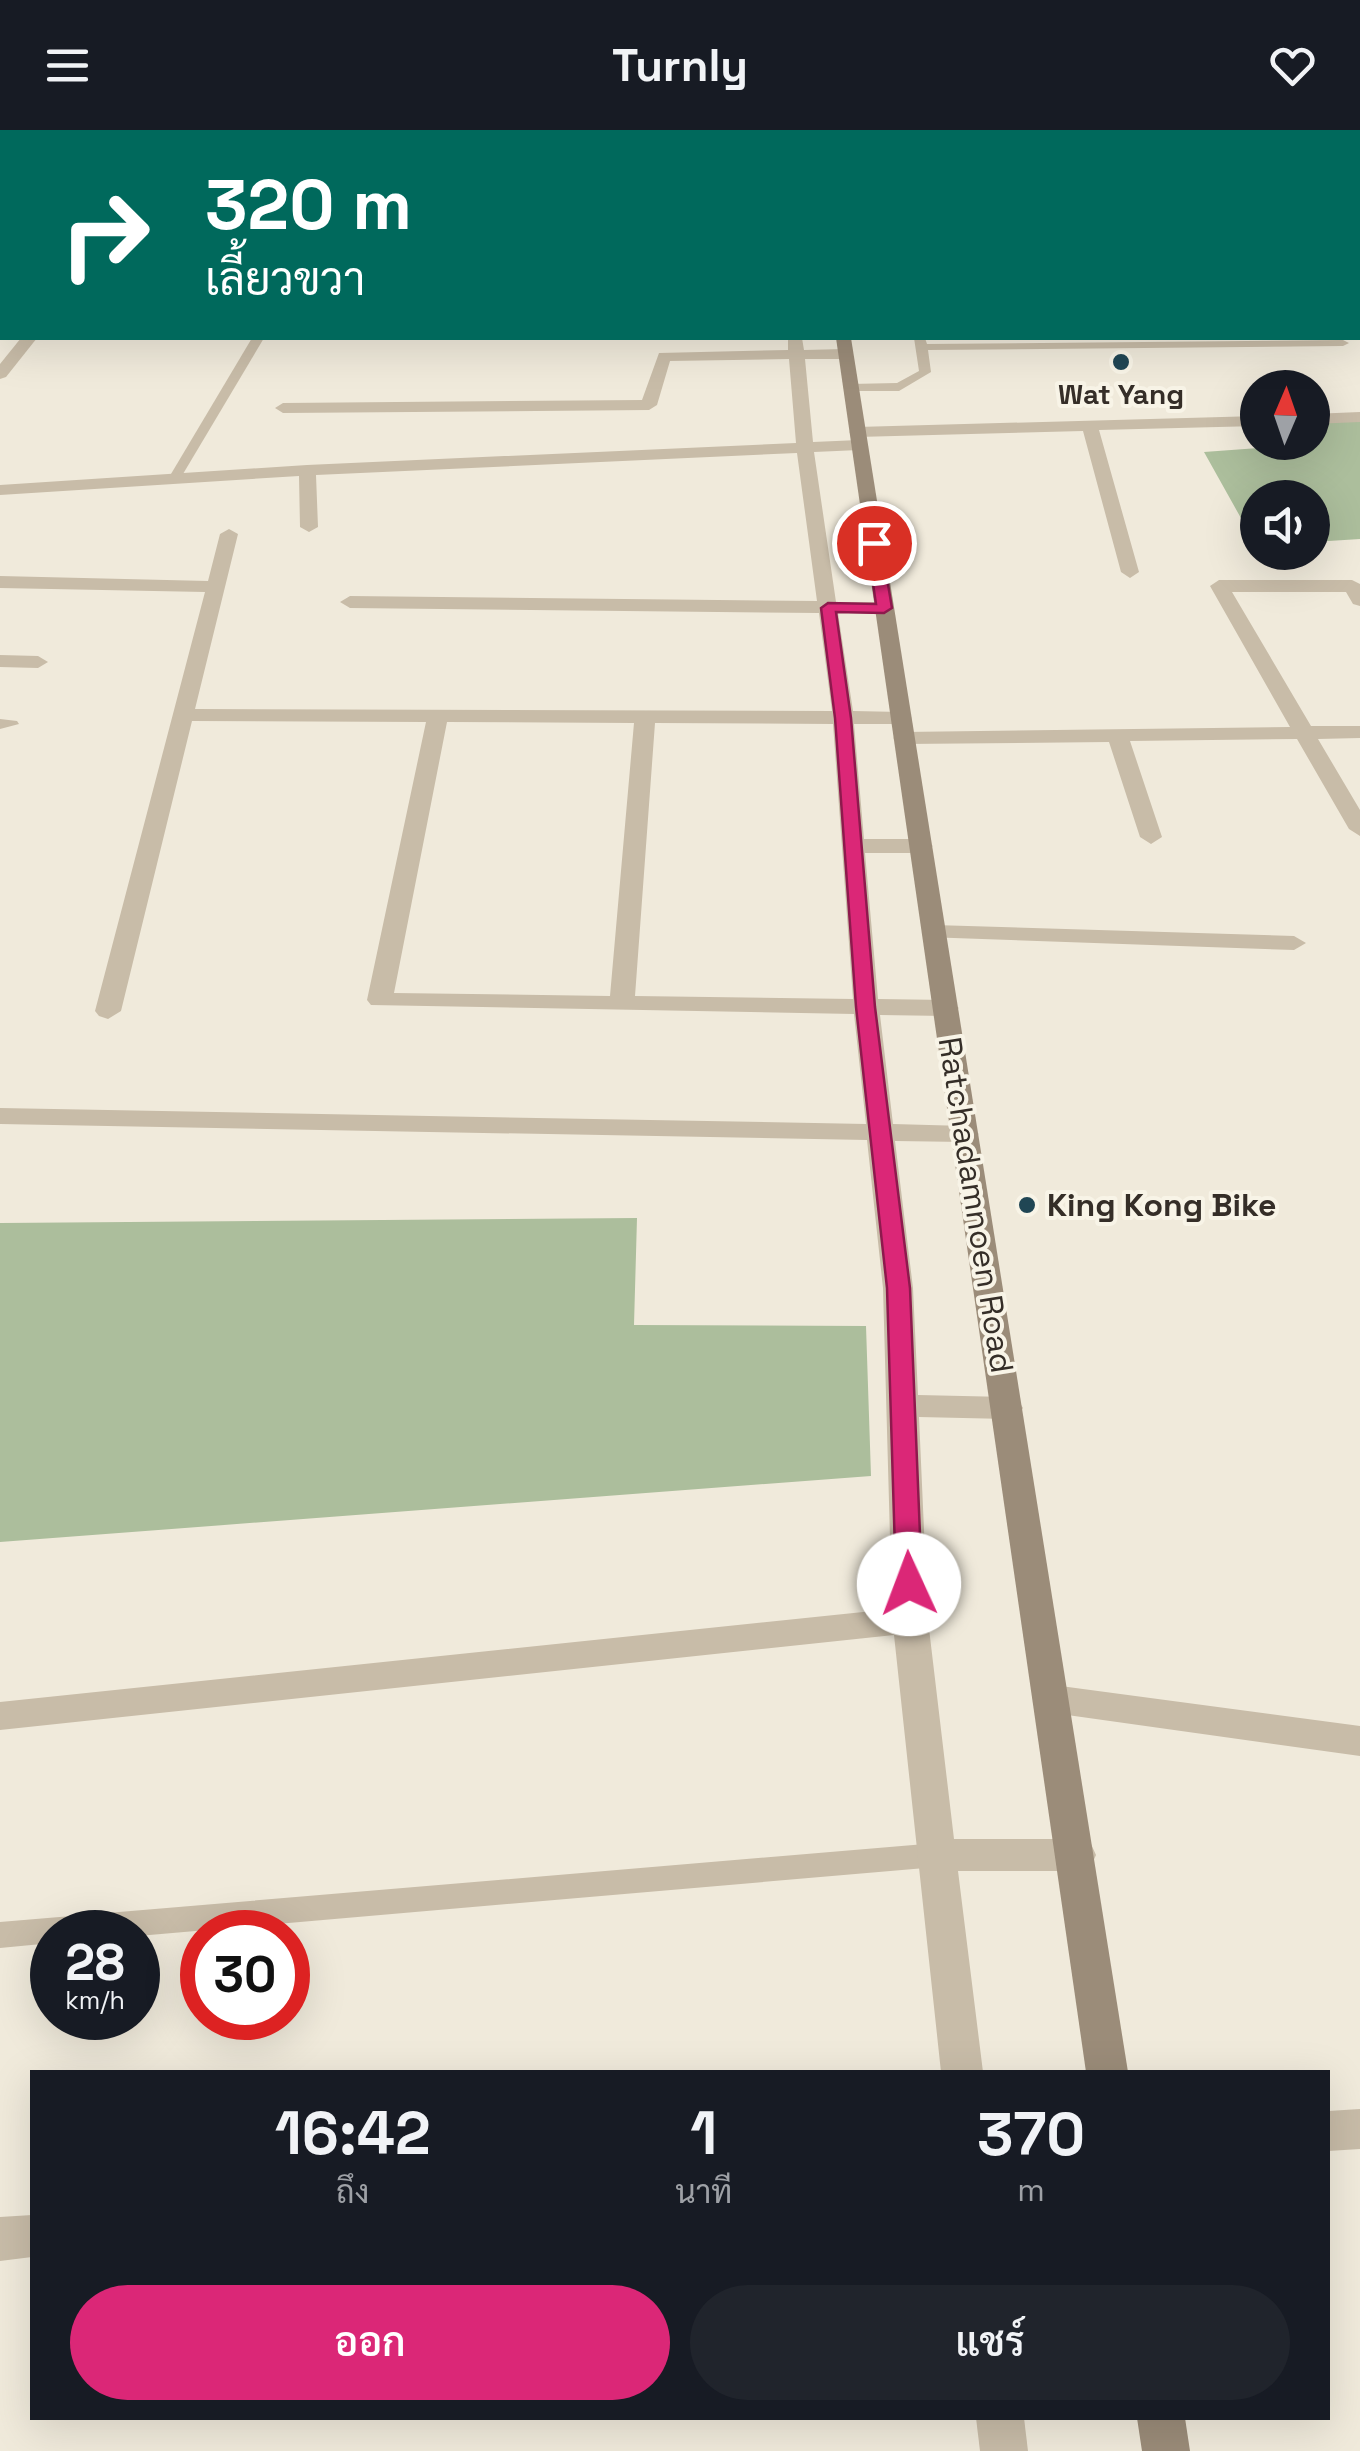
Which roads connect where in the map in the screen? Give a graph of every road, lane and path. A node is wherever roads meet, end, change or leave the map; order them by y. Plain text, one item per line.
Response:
1 (27, 340) edge
2 (257, 340) edge
3 (920, 342) edge
4 (1009, 342) edge
5 (1343, 343) dead end
6 (796, 346) edge
7 (844, 346) edge
8 (0, 374) edge
9 (850, 388) junction
10 (283, 408) dead end
11 (1360, 417) edge
12 (1330, 418) edge
13 (1240, 422) edge
14 (1090, 427) junction
15 (858, 439) junction
16 (806, 448) junction
17 (308, 470) junction
18 (174, 479) junction
19 (0, 490) edge
20 (309, 527) dead end
21 (229, 534) dead end
22 (1130, 572) dead end
23 (0, 582) edge
24 (216, 587) junction
25 (1360, 600) edge
26 (350, 602) dead end
27 (828, 608) junction
28 (884, 608) junction
29 (0, 662) edge
30 (38, 662) dead end
31 (185, 715) junction
32 (438, 716) junction
33 (644, 717) junction
34 (843, 718) junction
35 (903, 728) junction
36 (1304, 732) junction
37 (1360, 732) edge
38 (1118, 736) junction
39 (1360, 830) edge
40 (1151, 837) dead end
41 (853, 846) junction
42 (921, 846) junction
43 (934, 932) junction
44 (1294, 943) dead end
45 (622, 1002) junction
46 (866, 1007) junction
47 (946, 1008) junction
48 (108, 1011) dead end
49 (0, 1116) edge
50 (882, 1134) junction
51 (965, 1134) junction
52 (902, 1406) junction
53 (1007, 1408) junction
54 (910, 1620) junction
55 (1053, 1699) junction
56 (0, 1716) edge
57 (1360, 1741) edge
58 (937, 1855) junction
59 (1077, 1855) junction
60 (0, 1935) edge
61 (962, 2070) edge
62 (1108, 2070) edge
63 (1360, 2129) edge
64 (1330, 2130) edge
65 (30, 2236) edge
66 (0, 2239) edge
67 (1000, 2420) edge
68 (1161, 2420) edge
69 (1004, 2451) edge
70 (1166, 2451) edge

1 - 8 street
2 - 18 lane
3 - 4 lane
3 - 9 lane
4 - 5 lane
6 - 7 street
6 - 10 street
6 - 16 street
7 - 9 main road, Ratchadamnoen Road
9 - 15 main road, Ratchadamnoen Road
11 - 12 street
13 - 14 street
14 - 15 street
14 - 22 street
15 - 16 street
15 - 28 main road, Ratchadamnoen Road
16 - 17 street
16 - 27 street
17 - 18 street
17 - 20 street
18 - 19 street
21 - 24 street
23 - 24 street
24 - 31 street
25 - 36 street
26 - 27 street
27 - 28 street
27 - 34 street
28 - 35 main road, Ratchadamnoen Road
29 - 30 street
31 - 32 street
31 - 48 street
32 - 33 street
32 - 45 street
33 - 34 street
33 - 45 street
34 - 35 street
34 - 41 street
35 - 38 street
35 - 42 main road, Ratchadamnoen Road
36 - 37 street
36 - 38 street
36 - 39 street
38 - 40 street
41 - 42 street
41 - 46 street
42 - 43 main road, Ratchadamnoen Road
43 - 44 street
43 - 47 main road, Ratchadamnoen Road
45 - 46 street
46 - 47 street
46 - 50 street
47 - 51 main road, Ratchadamnoen Road
49 - 50 street
50 - 51 street
50 - 52 street
51 - 53 main road, Ratchadamnoen Road
52 - 53 street
52 - 54 street
53 - 55 main road, Ratchadamnoen Road
54 - 56 street
54 - 58 street
55 - 57 street
55 - 59 main road, Ratchadamnoen Road
58 - 59 street
58 - 60 lane
58 - 61 street
59 - 62 main road, Ratchadamnoen Road
63 - 64 street
65 - 66 street
67 - 69 street
68 - 70 main road

